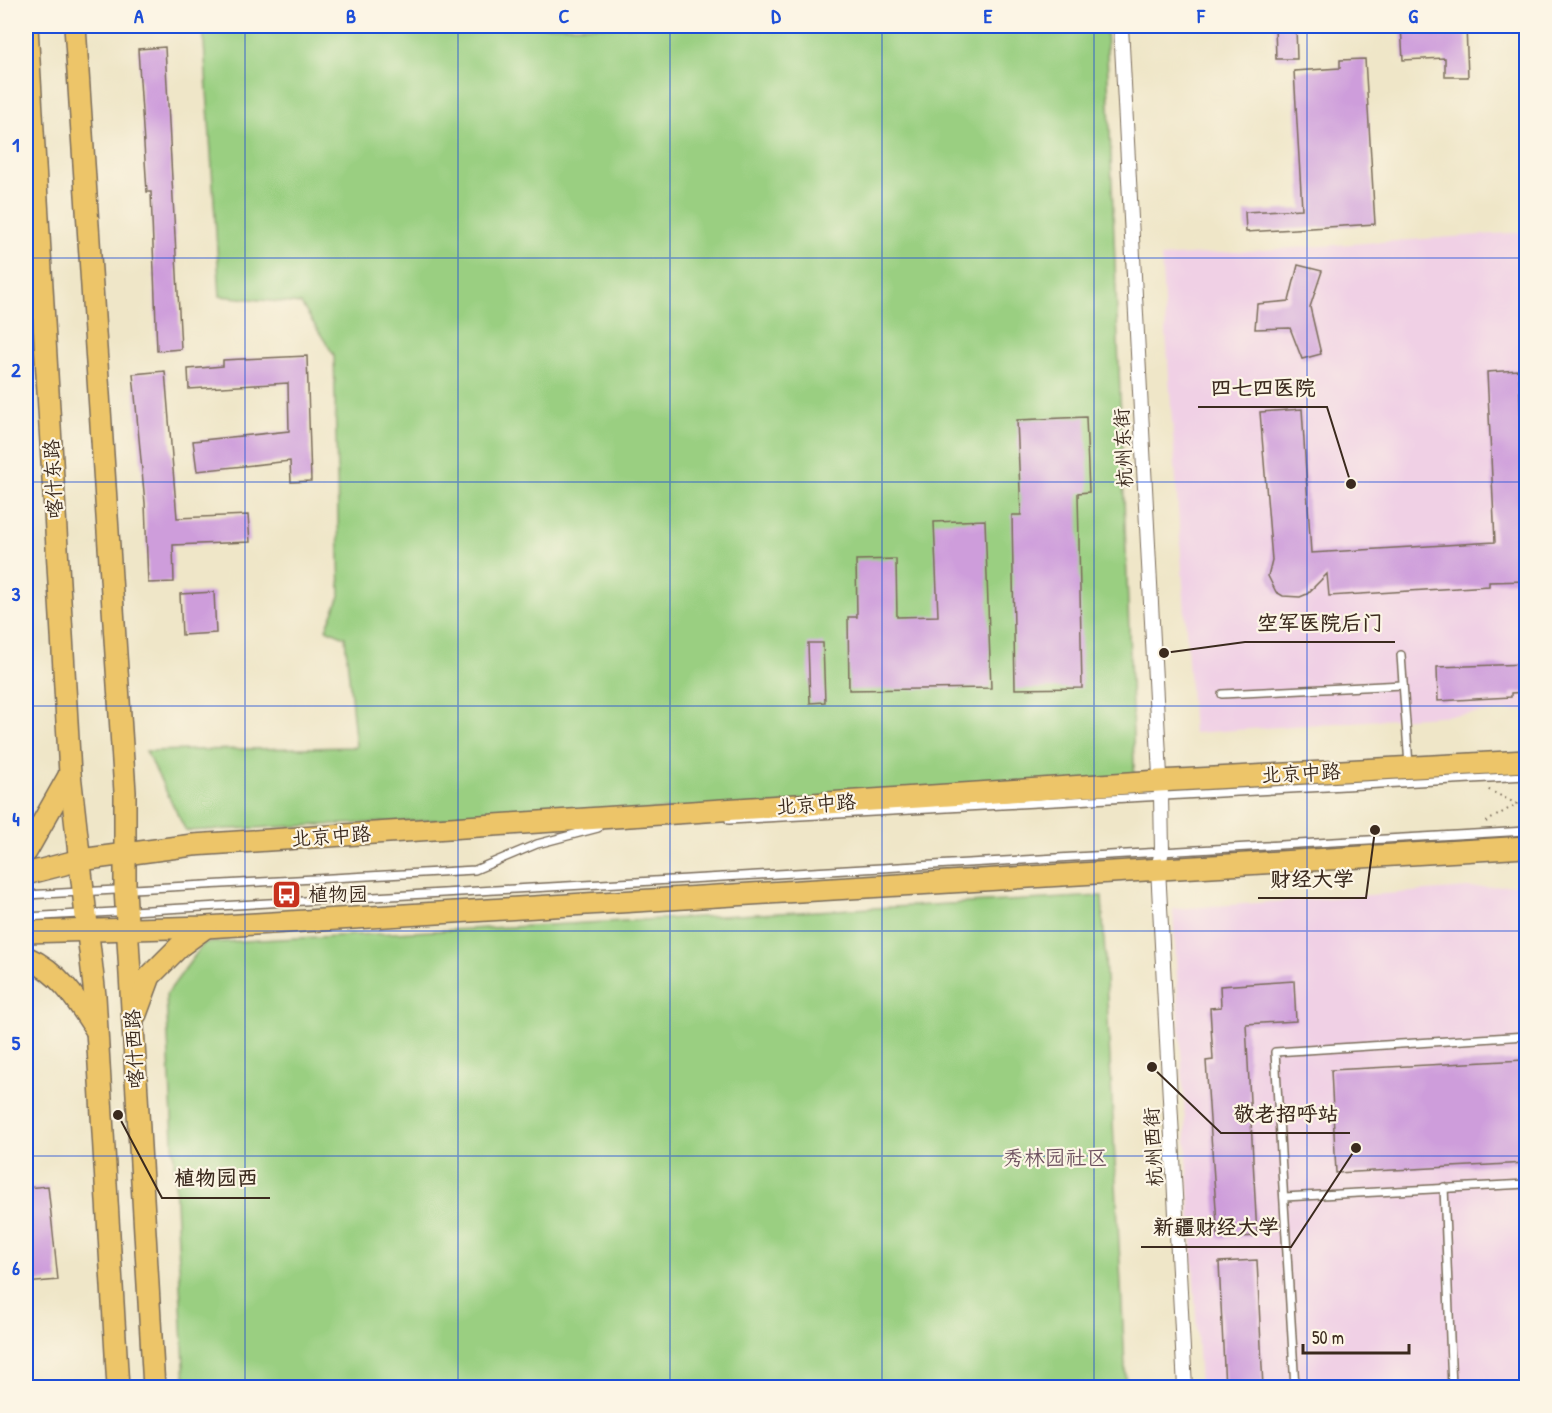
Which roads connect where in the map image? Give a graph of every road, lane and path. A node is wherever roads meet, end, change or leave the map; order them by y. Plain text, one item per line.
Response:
1 (27, 26) edge
2 (75, 26) edge
3 (1121, 26) edge
4 (1401, 655) dead end
5 (1403, 685) junction
6 (1222, 694) dead end
7 (1527, 761) edge
8 (1409, 767) junction
9 (70, 774) junction
10 (1527, 776) edge
11 (1481, 786) dead end
12 (1160, 788) junction
13 (1517, 804) junction
14 (1527, 804) edge
15 (722, 820) dead end
16 (1481, 824) dead end
17 (603, 828) dead end
18 (1527, 831) edge
19 (1527, 847) edge
20 (26, 852) edge
21 (115, 855) junction
22 (80, 860) junction
23 (1160, 860) junction
24 (26, 874) edge
25 (125, 888) junction
26 (84, 891) junction
27 (26, 895) edge
28 (26, 917) edge
29 (107, 923) junction
30 (206, 927) junction
31 (26, 932) edge
32 (26, 957) edge
33 (132, 1023) junction
34 (97, 1032) junction
35 (1527, 1036) edge
36 (1527, 1184) edge
37 (1444, 1187) junction
38 (1284, 1197) junction
39 (118, 1388) edge
40 (154, 1388) edge
41 (1185, 1388) edge
42 (1295, 1388) edge
43 (1452, 1388) edge

1 - 9 main road, 喀什东路
2 - 21 main road
3 - 12 street, 杭州东街
4 - 5 lane
5 - 6 lane
5 - 8 lane
7 - 8 main road, 北京中路
8 - 12 main road, 北京中路
9 - 20 main road
9 - 22 main road, 喀什东路
10 - 12 lane
11 - 13 path
12 - 15 lane
12 - 21 main road, 北京中路
12 - 23 street, 杭州东街
13 - 14 path
13 - 16 path
17 - 25 lane
18 - 23 lane
19 - 23 main road
21 - 22 main road, 北京中路
21 - 25 main road, 喀什西路
22 - 24 main road, 北京中路
22 - 26 main road, 喀什西路
23 - 29 lane
23 - 30 main road
23 - 41 street, 杭州西街
25 - 26 lane
25 - 29 main road, 喀什西路
26 - 27 lane
26 - 29 main road, 喀什西路
28 - 29 lane
29 - 30 main road
29 - 31 main road
29 - 33 main road, 喀什西路
29 - 34 main road, 喀什西路
30 - 33 main road
32 - 34 main road
33 - 40 main road, 喀什西路
34 - 39 main road, 喀什西路
35 - 38 lane
36 - 37 lane
37 - 38 lane
37 - 43 lane
38 - 42 lane

